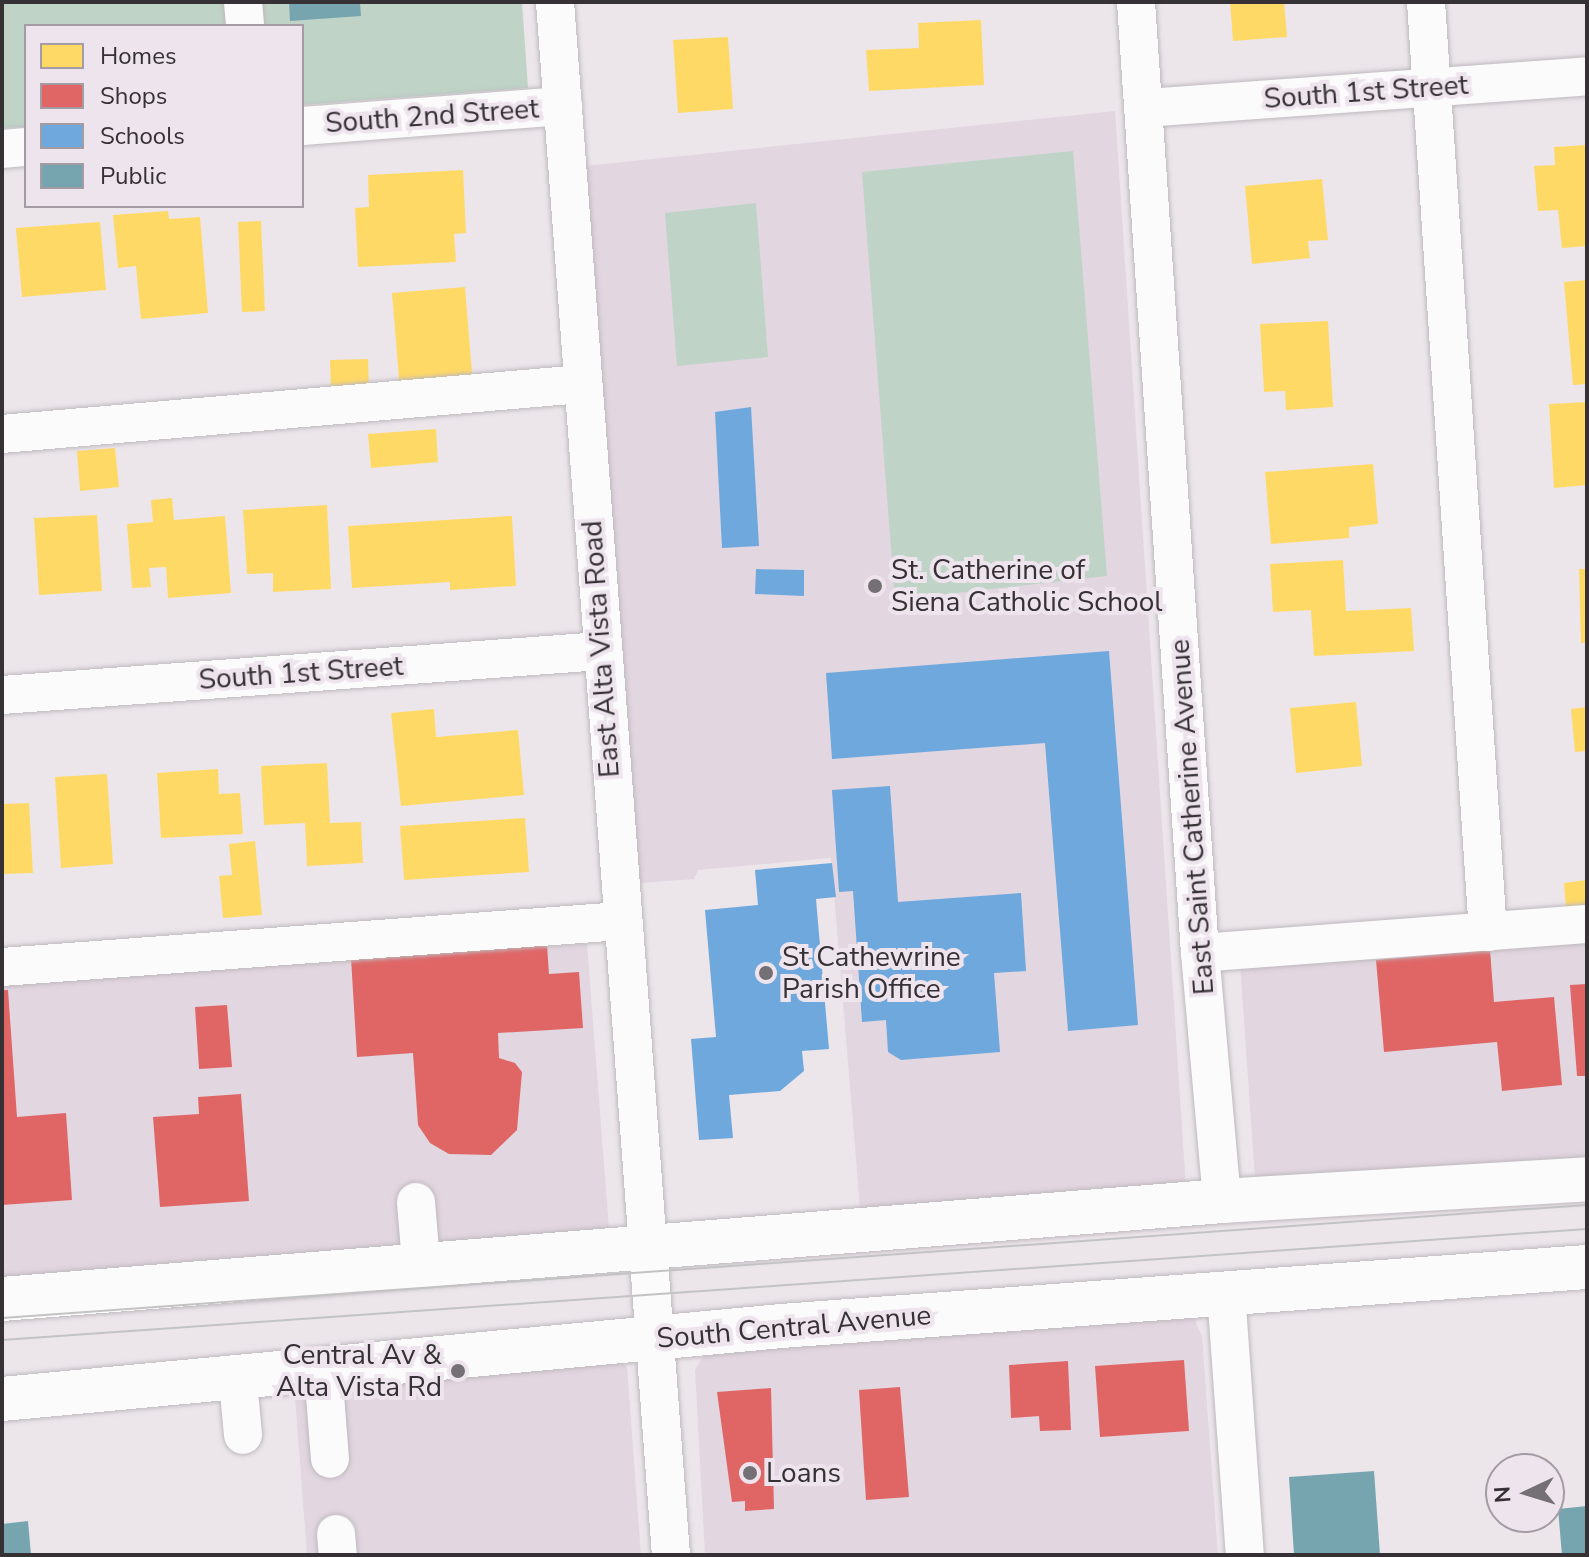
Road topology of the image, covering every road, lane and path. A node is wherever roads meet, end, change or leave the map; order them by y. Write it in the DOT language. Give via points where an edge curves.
graph roads {
  1 [pos="243,2"];
  2 [pos="555,2"];
  3 [pos="1136,2"];
  4 [pos="1426,2"];
  5 [pos="245,24"];
  6 [pos="1587,76"];
  7 [pos="1432,87"];
  8 [pos="563,106"];
  9 [pos="1145,108"];
  10 [pos="304,126"];
  11 [pos="24,147"];
  12 [pos="2,149"];
  13 [pos="582,384"];
  14 [pos="2,434"];
  15 [pos="601,651"];
  16 [pos="2,695"];
  17 [pos="621,921"];
  18 [pos="1587,924"];
  19 [pos="1488,932"];
  20 [pos="1200,953"];
  21 [pos="2,967"];
  22 [pos="1587,1179"];
  23 [pos="1222,1201"];
  24 [pos="416,1202"];
  25 [pos="648,1249"];
  26 [pos="421,1263"];
  27 [pos="1587,1267"];
  28 [pos="1226,1292"];
  29 [pos="2,1299"];
  30 [pos="655,1339"];
  31 [pos="323,1370"];
  32 [pos="238,1381"];
  33 [pos="2,1399"];
  34 [pos="243,1435"];
  35 [pos="330,1459"];
  36 [pos="671,1555"];
  37 [pos="1245,1555"];
  1 -- 5 [label="street"];
  2 -- 8 [label="street, East Alta Vista Road"];
  3 -- 9 [label="street, East Saint Catherine Avenue"];
  4 -- 7 [label="street"];
  6 -- 7 [label="street, South 1st Street"];
  7 -- 9 [label="street, South 1st Street"];
  7 -- 19 [label="street"];
  8 -- 10 [label="street, South 2nd Street"];
  8 -- 13 [label="street, East Alta Vista Road"];
  9 -- 20 [label="street, East Saint Catherine Avenue"];
  11 -- 12 [label="street"];
  13 -- 14 [label="street"];
  13 -- 15 [label="street, East Alta Vista Road"];
  15 -- 16 [label="street, South 1st Street"];
  15 -- 17 [label="street, East Alta Vista Road"];
  17 -- 21 [label="street"];
  17 -- 25 [label="street, East Alta Vista Road"];
  18 -- 19 [label="street"];
  19 -- 20 [label="street"];
  20 -- 23 [label="street, East Saint Catherine Avenue"];
  22 -- 23 [label="main road"];
  23 -- 25 [label="main road"];
  24 -- 26 [label="street"];
  25 -- 26 [label="main road"];
  25 -- 30 [label="street, East Alta Vista Road"];
  26 -- 29 [label="main road"];
  27 -- 28 [label="main road, South Central Avenue"];
  28 -- 30 [label="main road, South Central Avenue"];
  28 -- 37 [label="street"];
  30 -- 31 [label="main road, South Central Avenue"];
  30 -- 36 [label="street, East Alta Vista Road"];
  31 -- 32 [label="main road, South Central Avenue"];
  31 -- 35 [label="street"];
  32 -- 33 [label="main road, South Central Avenue"];
  32 -- 34 [label="street"];
}
